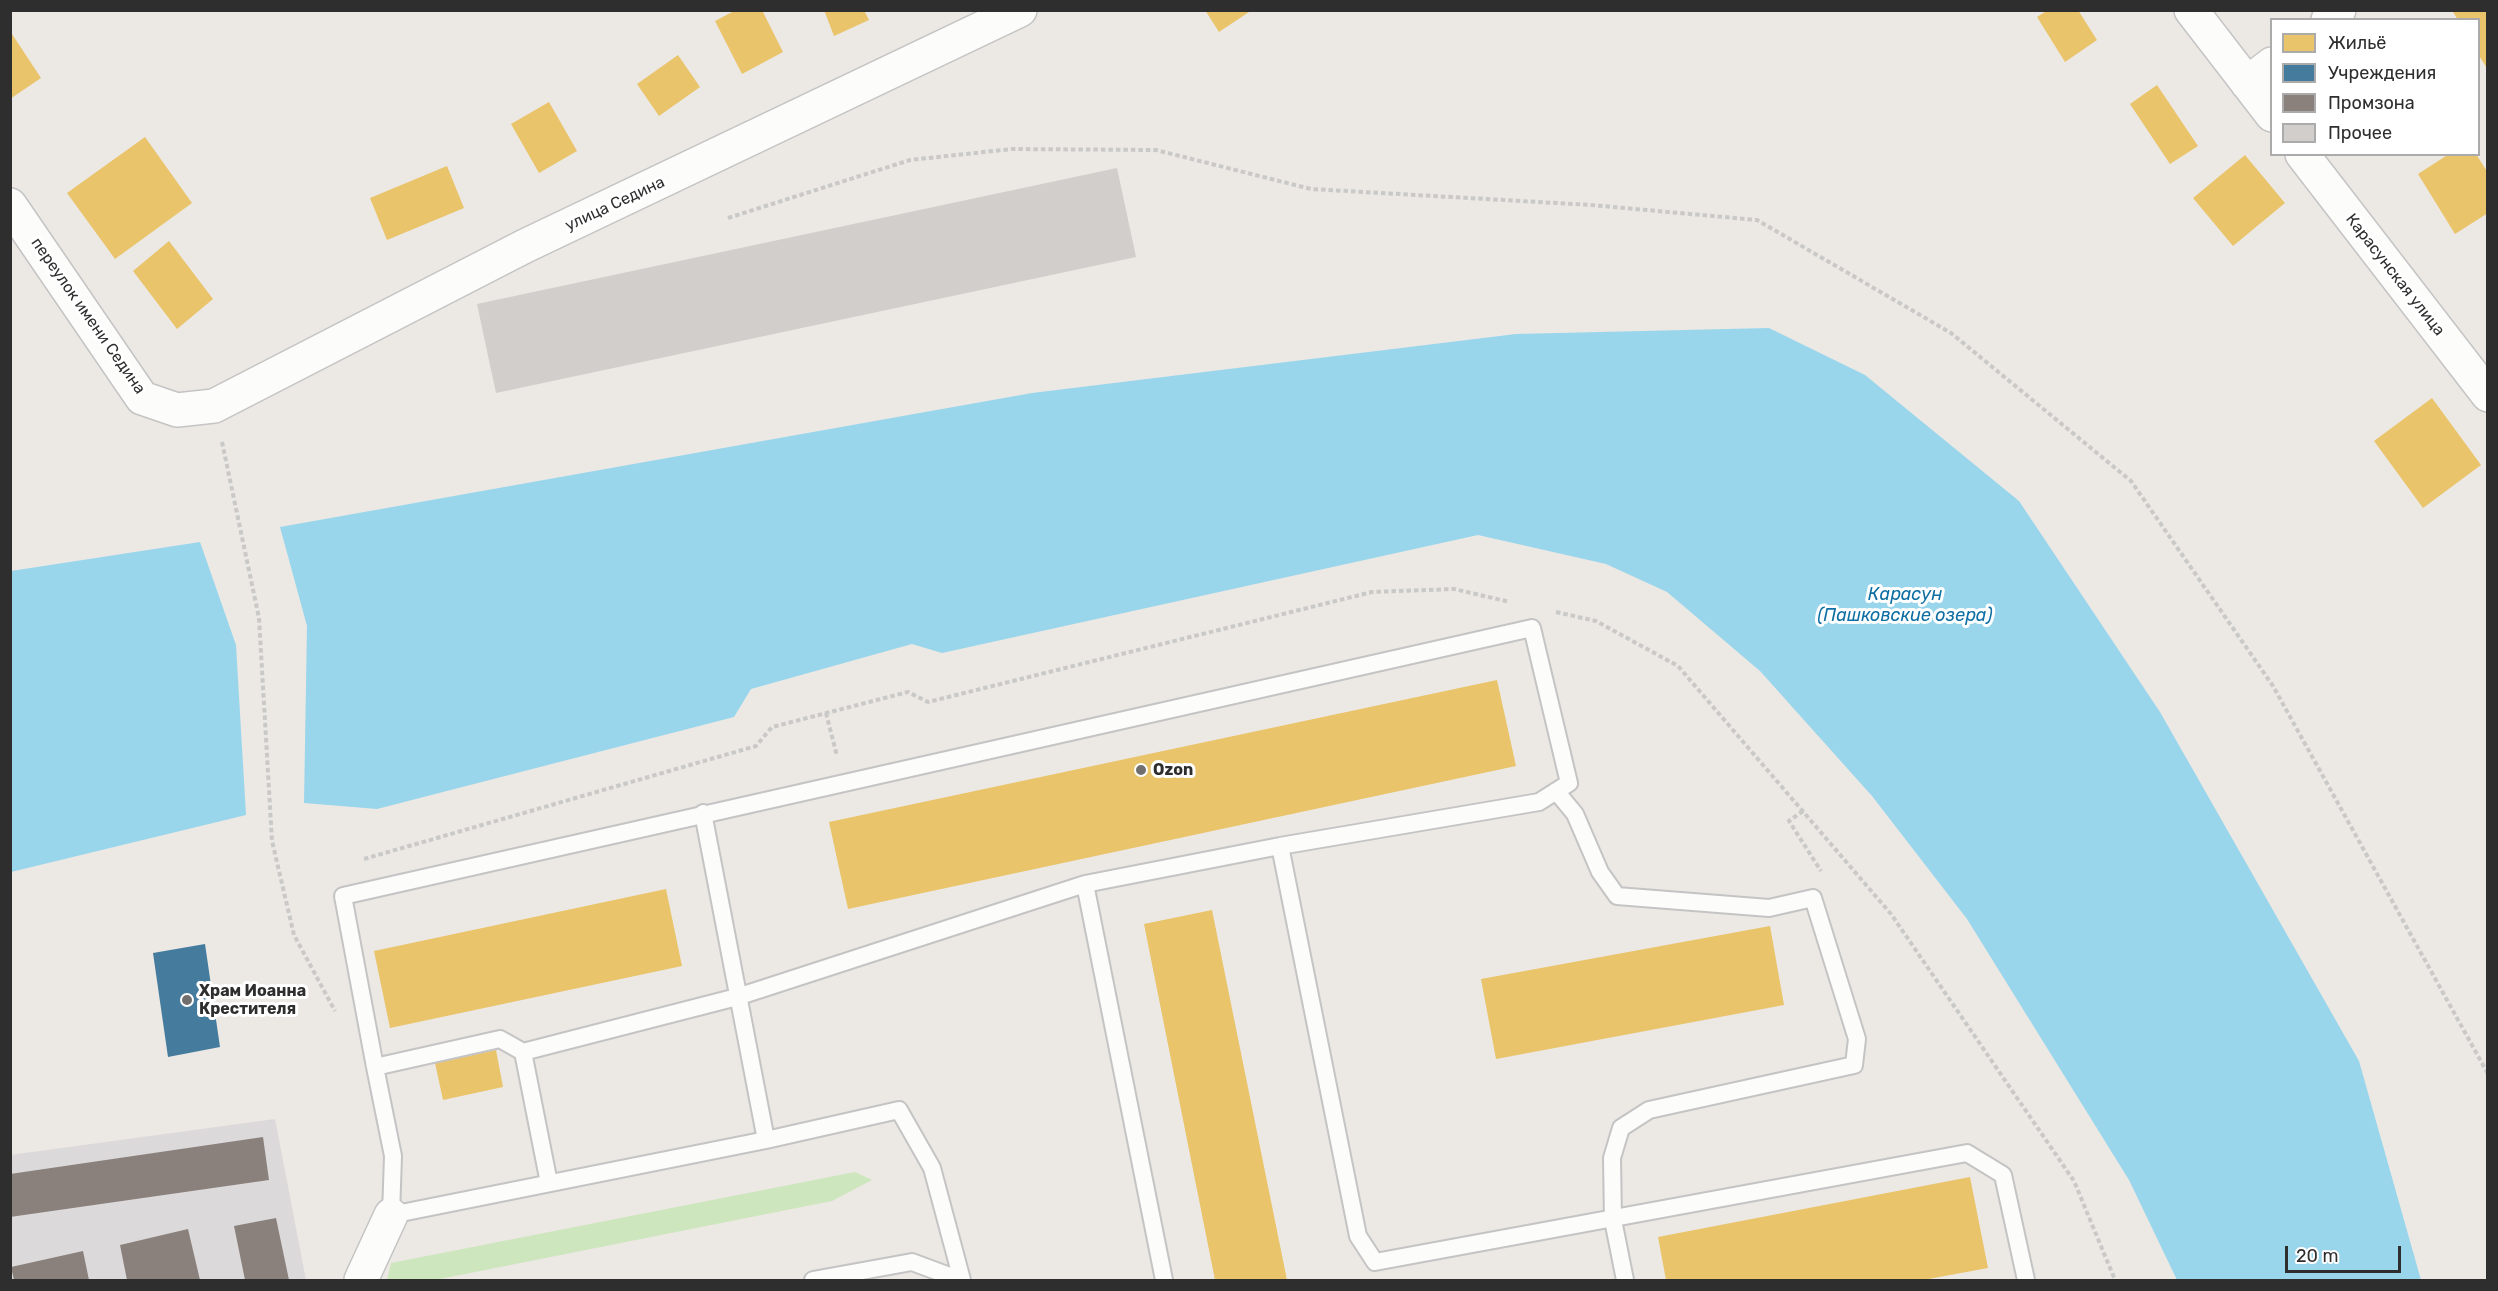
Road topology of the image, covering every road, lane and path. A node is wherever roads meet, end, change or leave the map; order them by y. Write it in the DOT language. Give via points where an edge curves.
graph roads {
  1 [pos="1020,10"];
  2 [pos="2191,10"];
  3 [pos="2259,74"];
  4 [pos="2270,112"];
  5 [pos="2304,156"];
  6 [pos="10,205"];
  7 [pos="728,218"];
  8 [pos="2487,395"];
  9 [pos="214,406"];
  10 [pos="1520,604"];
  11 [pos="1552,611"];
  12 [pos="1556,791"];
  13 [pos="1803,811"];
  14 [pos="703,813"];
  15 [pos="1280,846"];
  16 [pos="1085,884"];
  17 [pos="343,896"];
  18 [pos="1813,898"];
  19 [pos="737,997"];
  20 [pos="341,1020"];
  21 [pos="523,1052"];
  22 [pos="375,1067"];
  23 [pos="2487,1074"];
  24 [pos="766,1140"];
  25 [pos="549,1183"];
  26 [pos="391,1215"];
  27 [pos="1613,1220"];
  28 [pos="361,1281"];
  29 [pos="813,1281"];
  30 [pos="950,1281"];
  31 [pos="962,1281"];
  32 [pos="1164,1281"];
  33 [pos="1625,1281"];
  34 [pos="2026,1281"];
  35 [pos="2115,1281"];
  1 -- 9 [label="street, улица Седина" via="525,246"];
  2 -- 3 [label="street"];
  3 -- 4 [label="street"];
  5 -- 8 [label="street, Карасунская улица"];
  6 -- 9 [label="street, переулок имени Седина" via="142,398 177,410"];
  7 -- 23 [label="path" via="910,160 1023,149 1156,150 1311,189 1757,220 1951,333 2131,481 2273,686"];
  9 -- 20 [label="path" via="259,618 272,841 294,935"];
  10 -- 17 [label="path" via="1454,589 1372,592 928,702 908,692 772,727 756,746 346,865 339,875"];
  11 -- 13 [label="path" via="1596,621 1678,666"];
  12 -- 14 [label="lane" via="1569,783 1532,628"];
  12 -- 15 [label="lane" via="1539,802"];
  12 -- 18 [label="lane" via="1575,814 1600,872 1617,896 1769,908"];
  13 -- 18 [label="path" via="1789,821 1831,886"];
  13 -- 35 [label="path" via="1891,914 2074,1181"];
  14 -- 17 [label="lane"];
  14 -- 19 [label="lane"];
  15 -- 16 [label="lane"];
  15 -- 27 [label="lane" via="1358,1236 1375,1262"];
  16 -- 19 [label="lane"];
  16 -- 32 [label="lane"];
  17 -- 22 [label="lane"];
  18 -- 27 [label="lane" via="1857,1039 1854,1065 1649,1110 1621,1128 1612,1158"];
  19 -- 21 [label="lane"];
  19 -- 24 [label="lane"];
  21 -- 22 [label="lane" via="500,1039"];
  21 -- 25 [label="lane"];
  22 -- 26 [label="lane" via="393,1156"];
  24 -- 25 [label="lane"];
  24 -- 31 [label="lane" via="899,1110 932,1168"];
  25 -- 26 [label="lane"];
  26 -- 28 [label="street"];
  27 -- 33 [label="lane"];
  27 -- 34 [label="lane" via="1967,1153 2003,1175"];
  29 -- 30 [label="lane" via="912,1262 946,1275"];
}
